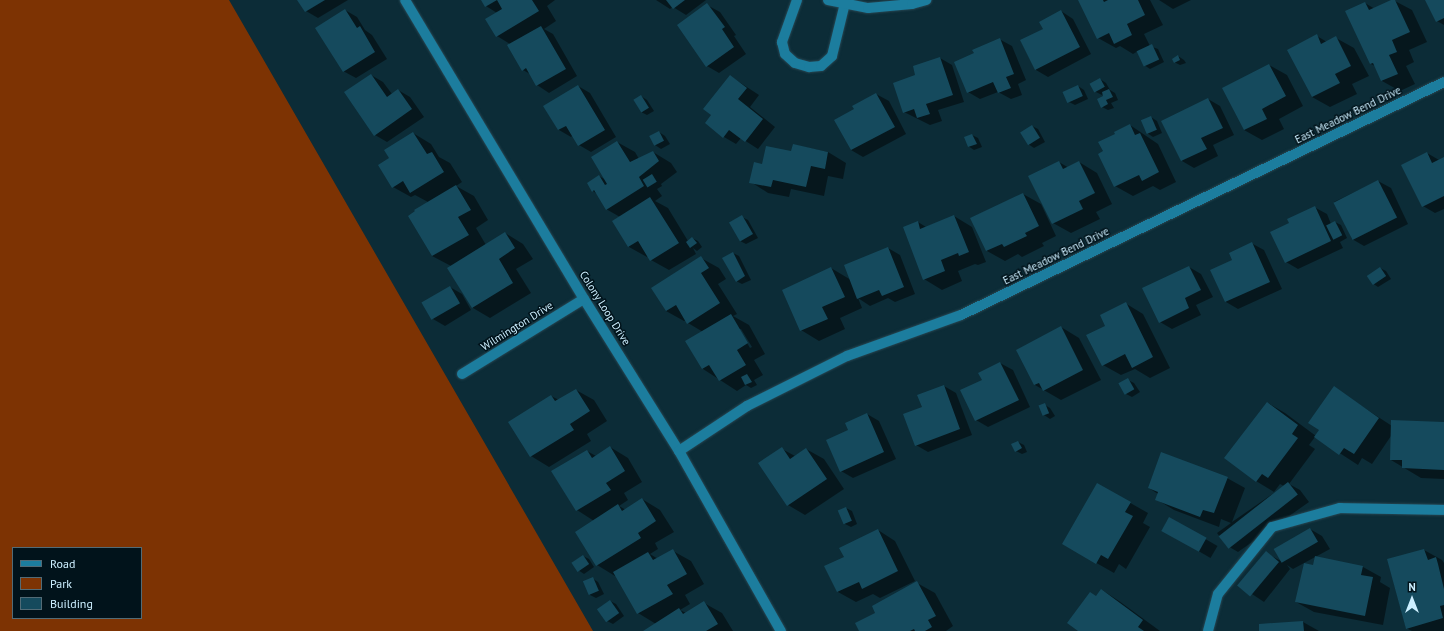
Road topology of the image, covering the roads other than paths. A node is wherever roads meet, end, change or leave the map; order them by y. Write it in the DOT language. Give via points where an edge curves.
graph roads {
  1 [pos="405,0"];
  2 [pos="797,0"];
  3 [pos="828,0"];
  4 [pos="926,0"];
  5 [pos="846,3"];
  6 [pos="1444,82"];
  7 [pos="584,299"];
  8 [pos="462,374"];
  9 [pos="680,451"];
  10 [pos="1444,510"];
  11 [pos="781,631"];
  12 [pos="1208,631"];
  1 -- 7 [label="street, Colony Loop Drive"];
  2 -- 5 [label="street" via="782,42 785,54 795,63 809,67 821,66 832,56"];
  3 -- 5 [label="street"];
  4 -- 5 [label="street" via="912,4 868,8"];
  6 -- 9 [label="street, East Meadow Bend Drive" via="961,315 847,356 747,406"];
  7 -- 8 [label="street, Wilmington Drive"];
  7 -- 9 [label="street, Colony Loop Drive"];
  9 -- 11 [label="street, Colony Loop Drive"];
  10 -- 12 [label="street" via="1340,508 1272,527 1218,594"];
}
